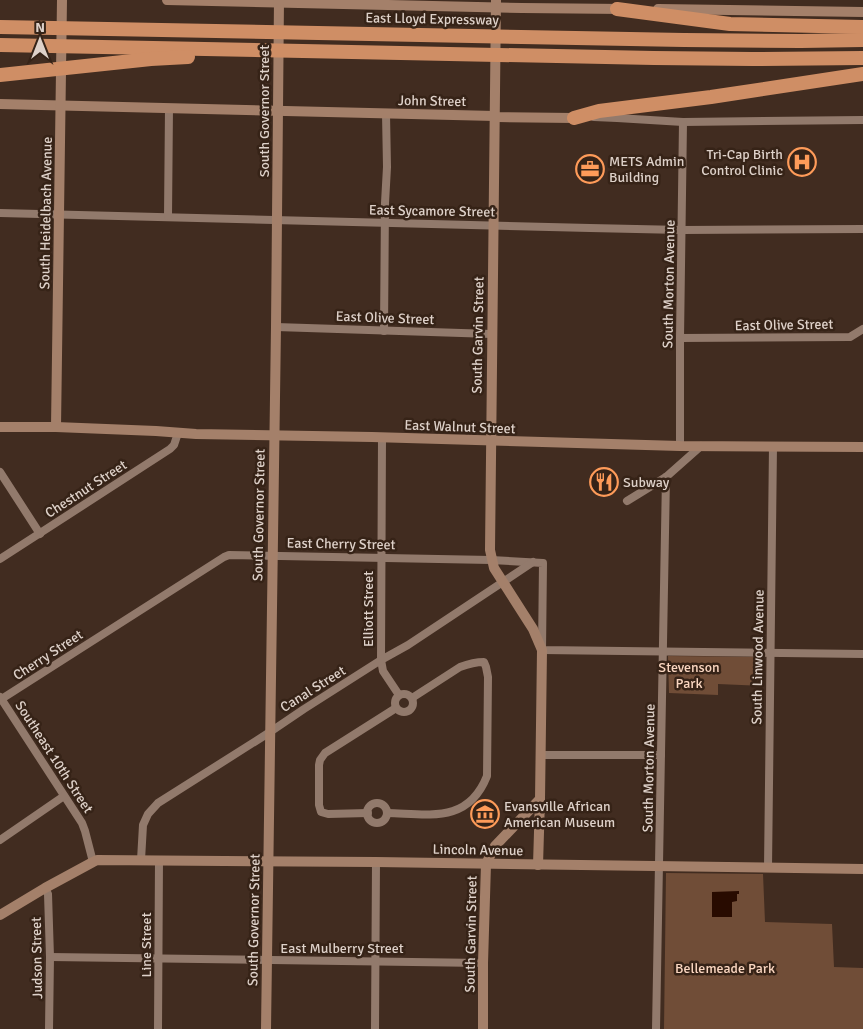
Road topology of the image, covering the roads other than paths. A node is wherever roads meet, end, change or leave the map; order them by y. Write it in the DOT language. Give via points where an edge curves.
graph roads {
  1 [pos="62,0"];
  2 [pos="170,0"];
  3 [pos="279,1"];
  4 [pos="496,4"];
  5 [pos="715,5"];
  6 [pos="617,9"];
  7 [pos="863,12"];
  8 [pos="0,26"];
  9 [pos="863,27"];
  10 [pos="863,40"];
  11 [pos="0,45"];
  12 [pos="263,50"];
  13 [pos="863,58"];
  14 [pos="863,74"];
  15 [pos="0,75"];
  16 [pos="0,104"];
  17 [pos="61,106"];
  18 [pos="169,108"];
  19 [pos="278,111"];
  20 [pos="386,114"];
  21 [pos="495,116"];
  22 [pos="574,118"];
  23 [pos="863,120"];
  24 [pos="683,122"];
  25 [pos="0,212"];
  26 [pos="59,214"];
  27 [pos="168,216"];
  28 [pos="277,219"];
  29 [pos="385,223"];
  30 [pos="493,225"];
  31 [pos="863,229"];
  32 [pos="682,230"];
  33 [pos="276,327"];
  34 [pos="860,330"];
  35 [pos="384,331"];
  36 [pos="492,334"];
  37 [pos="680,338"];
  38 [pos="0,427"];
  39 [pos="56,427"];
  40 [pos="178,433"];
  41 [pos="274,436"];
  42 [pos="382,438"];
  43 [pos="490,442"];
  44 [pos="680,446"];
  45 [pos="701,446"];
  46 [pos="773,446"];
  47 [pos="863,447"];
  48 [pos="0,472"];
  49 [pos="666,477"];
  50 [pos="627,501"];
  51 [pos="40,534"];
  52 [pos="273,555"];
  53 [pos="381,558"];
  54 [pos="0,559"];
  55 [pos="492,560"];
  56 [pos="533,562"];
  57 [pos="503,582"];
  58 [pos="110,630"];
  59 [pos="542,650"];
  60 [pos="663,652"];
  61 [pos="770,652"];
  62 [pos="863,654"];
  63 [pos="381,660"];
  64 [pos="399,695"];
  65 [pos="412,698"];
  66 [pos="1,699"];
  67 [pos="396,708"];
  68 [pos="270,732"];
  69 [pos="540,755"];
  70 [pos="662,755"];
  71 [pos="64,796"];
  72 [pos="540,799"];
  73 [pos="368,813"];
  74 [pos="387,813"];
  75 [pos="0,840"];
  76 [pos="141,860"];
  77 [pos="159,860"];
  78 [pos="93,862"];
  79 [pos="269,862"];
  80 [pos="376,862"];
  81 [pos="486,864"];
  82 [pos="538,865"];
  83 [pos="659,867"];
  84 [pos="768,868"];
  85 [pos="863,869"];
  86 [pos="45,888"];
  87 [pos="0,914"];
  88 [pos="50,957"];
  89 [pos="158,959"];
  90 [pos="266,960"];
  91 [pos="376,961"];
  92 [pos="483,963"];
  93 [pos="49,1029"];
  94 [pos="158,1029"];
  95 [pos="266,1029"];
  96 [pos="374,1029"];
  97 [pos="483,1029"];
  98 [pos="656,1029"];
  1 -- 17 [label="main road, South Heidelbach Avenue"];
  2 -- 3 [label="main road"];
  3 -- 4 [label="main road"];
  3 -- 19 [label="main road, South Governor Street"];
  4 -- 6 [label="main road"];
  4 -- 21 [label="main road, South Garvin Street"];
  5 -- 6 [label="main road"];
  5 -- 7 [label="main road"];
  6 -- 9 [label="highway" via="748,25"];
  8 -- 10 [label="highway, East Lloyd Expressway" via="693,41"];
  11 -- 12 [label="highway"];
  12 -- 13 [label="highway"];
  12 -- 15 [label="highway"];
  14 -- 22 [label="highway" via="599,111"];
  16 -- 17 [label="main road, John Street"];
  17 -- 18 [label="main road, John Street"];
  17 -- 26 [label="main road, South Heidelbach Avenue"];
  18 -- 19 [label="main road, John Street"];
  18 -- 27 [label="street"];
  19 -- 20 [label="main road, John Street"];
  19 -- 28 [label="main road, South Governor Street"];
  20 -- 21 [label="main road, John Street"];
  20 -- 29 [label="street"];
  21 -- 22 [label="main road, John Street"];
  21 -- 30 [label="main road, South Garvin Street"];
  22 -- 24 [label="street, John Street"];
  23 -- 24 [label="street, John Street"];
  24 -- 32 [label="street, South Morton Avenue"];
  25 -- 26 [label="street, East Sycamore Street"];
  26 -- 27 [label="street, East Sycamore Street"];
  26 -- 39 [label="main road, South Heidelbach Avenue"];
  27 -- 28 [label="street, East Sycamore Street"];
  28 -- 29 [label="street, East Sycamore Street"];
  28 -- 33 [label="main road, South Governor Street"];
  29 -- 30 [label="street, East Sycamore Street"];
  29 -- 35 [label="street"];
  30 -- 32 [label="street, East Sycamore Street"];
  30 -- 36 [label="main road, South Garvin Street"];
  31 -- 32 [label="street, East Sycamore Street"];
  32 -- 37 [label="street, South Morton Avenue"];
  33 -- 35 [label="street, East Olive Street"];
  33 -- 41 [label="main road, South Governor Street"];
  34 -- 37 [label="street, East Olive Street" via="850,337"];
  35 -- 36 [label="street, East Olive Street"];
  36 -- 43 [label="main road, South Garvin Street"];
  37 -- 44 [label="street, South Morton Avenue"];
  38 -- 39 [label="main road, East Walnut Street"];
  39 -- 40 [label="main road, East Walnut Street"];
  40 -- 41 [label="main road, East Walnut Street"];
  40 -- 51 [label="street, Chestnut Street" via="170,449"];
  41 -- 42 [label="main road, East Walnut Street"];
  41 -- 52 [label="main road, South Governor Street"];
  42 -- 43 [label="main road, East Walnut Street"];
  42 -- 53 [label="street, Elliott Street"];
  43 -- 44 [label="main road, East Walnut Street"];
  43 -- 55 [label="main road, South Garvin Street"];
  44 -- 45 [label="main road, East Walnut Street"];
  45 -- 46 [label="main road, East Walnut Street"];
  45 -- 49 [label="street"];
  46 -- 47 [label="main road, East Walnut Street"];
  46 -- 61 [label="street, South Linwood Avenue"];
  48 -- 51 [label="street"];
  49 -- 50 [label="street"];
  49 -- 60 [label="street, South Morton Avenue"];
  51 -- 54 [label="street, Chestnut Street"];
  52 -- 53 [label="street, East Cherry Street"];
  52 -- 58 [label="street, East Cherry Street" via="224,557"];
  52 -- 68 [label="main road, South Governor Street"];
  53 -- 55 [label="street, East Cherry Street"];
  53 -- 63 [label="street, Elliott Street"];
  55 -- 56 [label="street, East Cherry Street"];
  55 -- 57 [label="main road, South Garvin Street"];
  56 -- 57 [label="street, Canal Street"];
  56 -- 59 [label="street, South Garvin Street" via="542,563"];
  57 -- 59 [label="main road, South Garvin Street" via="533,629"];
  57 -- 63 [label="street, Canal Street"];
  58 -- 66 [label="street, Cherry Street"];
  59 -- 60 [label="street"];
  59 -- 69 [label="main road, South Garvin Street"];
  60 -- 61 [label="street"];
  60 -- 70 [label="street, South Morton Avenue"];
  61 -- 62 [label="street"];
  61 -- 84 [label="street, South Linwood Avenue"];
  63 -- 64 [label="street" via="383,671"];
  63 -- 68 [label="street, Canal Street"];
  64 -- 65 [label="street" via="406,694"];
  64 -- 67 [label="street" via="395,701"];
  65 -- 67 [label="street" via="413,705 409,711 402,712"];
  65 -- 74 [label="street" via="468,664 484,662 488,677 487,776 471,801 454,811 445,814"];
  66 -- 71 [label="street, Southeast 10th Street"];
  67 -- 73 [label="street" via="325,753 320,760 318,805 322,812"];
  68 -- 76 [label="street, Canal Street" via="158,803 148,814 144,825"];
  68 -- 79 [label="main road, South Governor Street"];
  69 -- 70 [label="street"];
  69 -- 72 [label="main road, South Garvin Street"];
  70 -- 83 [label="street, South Morton Avenue"];
  71 -- 75 [label="street"];
  71 -- 78 [label="street, Southeast 10th Street" via="86,831"];
  72 -- 81 [label="main road, South Garvin Street" via="495,846"];
  72 -- 82 [label="main road, South Garvin Street"];
  73 -- 74 [label="street" via="371,820 378,822 384,820"];
  73 -- 74 [label="street" via="371,806 378,803"];
  76 -- 77 [label="main road, Lincoln Avenue"];
  76 -- 78 [label="main road, Lincoln Avenue"];
  77 -- 79 [label="main road, Lincoln Avenue"];
  77 -- 89 [label="street, Line Street"];
  78 -- 86 [label="main road"];
  79 -- 80 [label="main road, Lincoln Avenue"];
  79 -- 90 [label="main road, South Governor Street"];
  80 -- 81 [label="main road, Lincoln Avenue"];
  80 -- 91 [label="street"];
  81 -- 82 [label="main road, Lincoln Avenue"];
  81 -- 92 [label="main road, South Garvin Street"];
  82 -- 83 [label="main road, Lincoln Avenue"];
  83 -- 84 [label="main road, Lincoln Avenue"];
  83 -- 98 [label="street, South Morton Avenue"];
  84 -- 85 [label="main road, Lincoln Avenue"];
  86 -- 87 [label="main road"];
  86 -- 88 [label="street, Judson Street" via="48,894"];
  88 -- 89 [label="street, East Mulberry Street"];
  88 -- 93 [label="street, Judson Street"];
  89 -- 90 [label="street, East Mulberry Street"];
  89 -- 94 [label="street, Line Street"];
  90 -- 91 [label="street, East Mulberry Street"];
  90 -- 95 [label="main road, South Governor Street"];
  91 -- 92 [label="street, East Mulberry Street"];
  91 -- 96 [label="street"];
  92 -- 97 [label="main road, South Garvin Street"];
}
